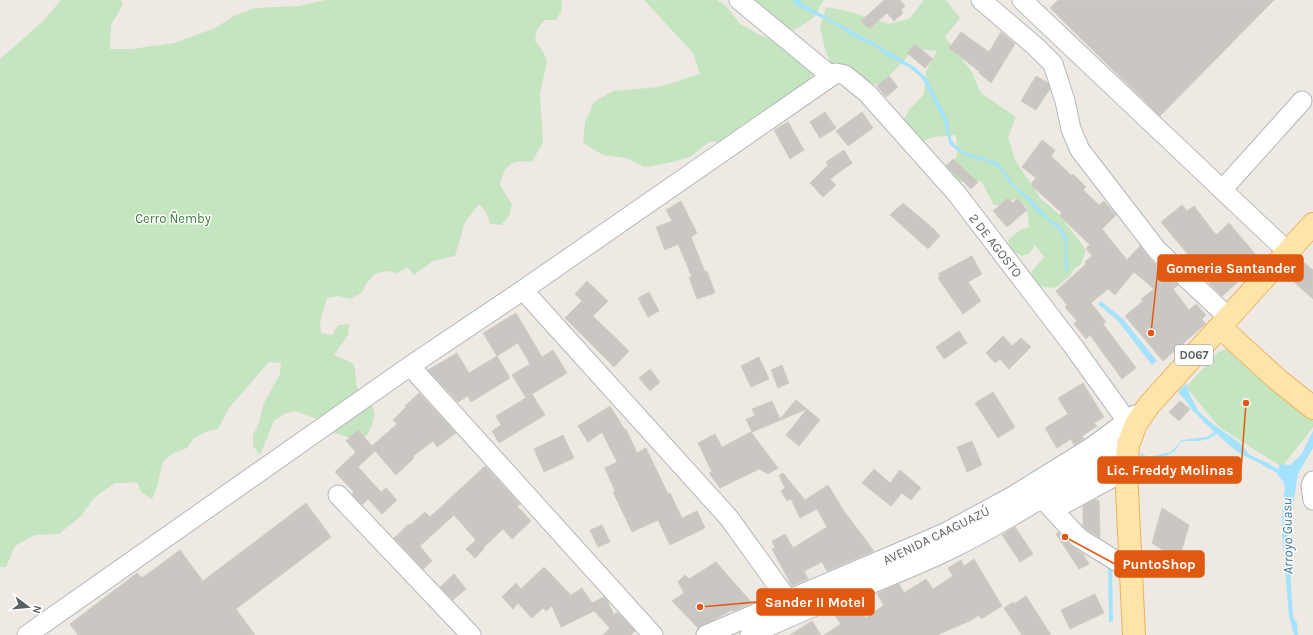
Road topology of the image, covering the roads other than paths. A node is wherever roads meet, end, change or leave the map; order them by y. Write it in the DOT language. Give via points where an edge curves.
graph roads {
  1 [pos="739,0"];
  2 [pos="981,0"];
  3 [pos="1022,0"];
  4 [pos="831,76"];
  5 [pos="1302,101"];
  6 [pos="1222,190"];
  7 [pos="1313,224"];
  8 [pos="1288,252"];
  9 [pos="523,290"];
  10 [pos="1224,322"];
  11 [pos="410,366"];
  12 [pos="1149,404"];
  13 [pos="1313,408"];
  14 [pos="1127,421"];
  15 [pos="1128,445"];
  16 [pos="1126,470"];
  17 [pos="1313,481"];
  18 [pos="338,495"];
  19 [pos="1313,500"];
  20 [pos="1048,504"];
  21 [pos="1131,570"];
  22 [pos="791,607"];
  23 [pos="769,624"];
  24 [pos="47,629"];
  25 [pos="27,635"];
  26 [pos="471,635"];
  27 [pos="653,635"];
  28 [pos="706,635"];
  29 [pos="750,635"];
  30 [pos="1134,635"];
  1 -- 4 [label="street"];
  2 -- 10 [label="street" via="1053,64 1071,129 1080,150 1157,250"];
  3 -- 6 [label="street"];
  4 -- 9 [label="street"];
  4 -- 14 [label="street, 2 DE AGOSTO" via="836,73 845,74 867,93 956,194"];
  5 -- 6 [label="street"];
  6 -- 8 [label="street"];
  7 -- 8 [label="main road, D067"];
  8 -- 10 [label="main road, D067"];
  9 -- 11 [label="street"];
  9 -- 22 [label="street" via="729,518"];
  10 -- 12 [label="main road, D067"];
  10 -- 13 [label="main road" via="1272,374"];
  11 -- 24 [label="street"];
  11 -- 27 [label="street"];
  12 -- 14 [label="street, AVENIDA CAAGUAZÚ"];
  12 -- 15 [label="main road, D067" via="1136,424"];
  14 -- 15 [label="street"];
  14 -- 22 [label="street, AVENIDA CAAGUAZÚ" via="1092,447 1019,492 945,533 871,565"];
  15 -- 16 [label="main road, D067"];
  15 -- 20 [label="street, AVENIDA CAAGUAZÚ"];
  16 -- 20 [label="street"];
  16 -- 21 [label="main road, D067"];
  17 -- 19 [label="street"];
  18 -- 26 [label="street"];
  20 -- 21 [label="street" via="1079,538"];
  20 -- 22 [label="street, AVENIDA CAAGUAZÚ" via="998,524 951,549 875,583"];
  21 -- 30 [label="main road, D067"];
  22 -- 23 [label="street, AVENIDA CAAGUAZÚ"];
  23 -- 28 [label="street, AVENIDA CAAGUAZÚ"];
  23 -- 29 [label="street, AVENIDA CAAGUAZÚ"];
  24 -- 25 [label="street"];
}
